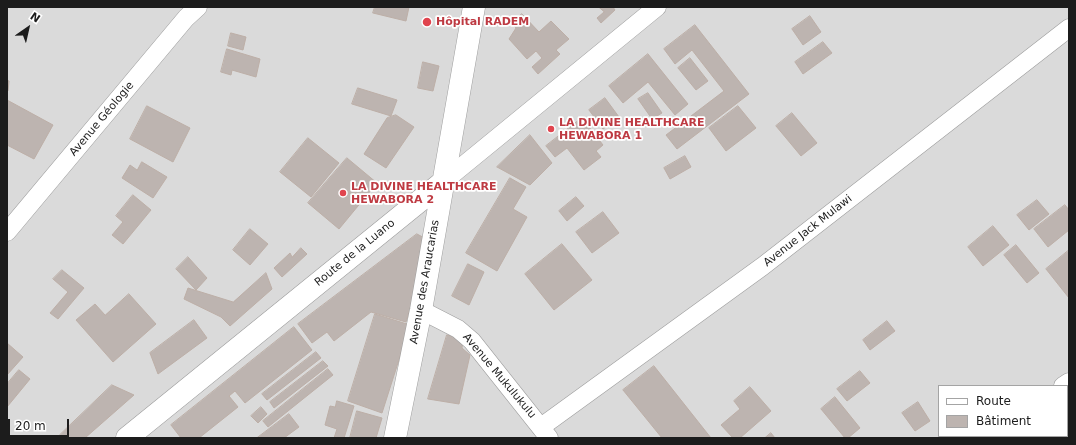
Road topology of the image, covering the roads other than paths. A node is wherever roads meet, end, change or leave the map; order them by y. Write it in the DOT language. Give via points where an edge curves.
graph roads {
  1 [pos="198,7"];
  2 [pos="474,7"];
  3 [pos="657,7"];
  4 [pos="1069,28"];
  5 [pos="443,182"];
  6 [pos="7,232"];
  7 [pos="421,310"];
  8 [pos="545,432"];
  9 [pos="127,438"];
  10 [pos="395,438"];
  1 -- 6 [label="street, Avenue Géologie"];
  2 -- 5 [label="street, Avenue des Araucarias"];
  3 -- 5 [label="street, Route de la Luano"];
  4 -- 8 [label="street, Avenue Jack Mulawi"];
  5 -- 7 [label="street, Avenue des Araucarias"];
  5 -- 9 [label="street, Route de la Luano"];
  7 -- 8 [label="street, Avenue Mukulukulu" via="458,329 472,341"];
  7 -- 10 [label="street, Avenue des Araucarias"];
}
